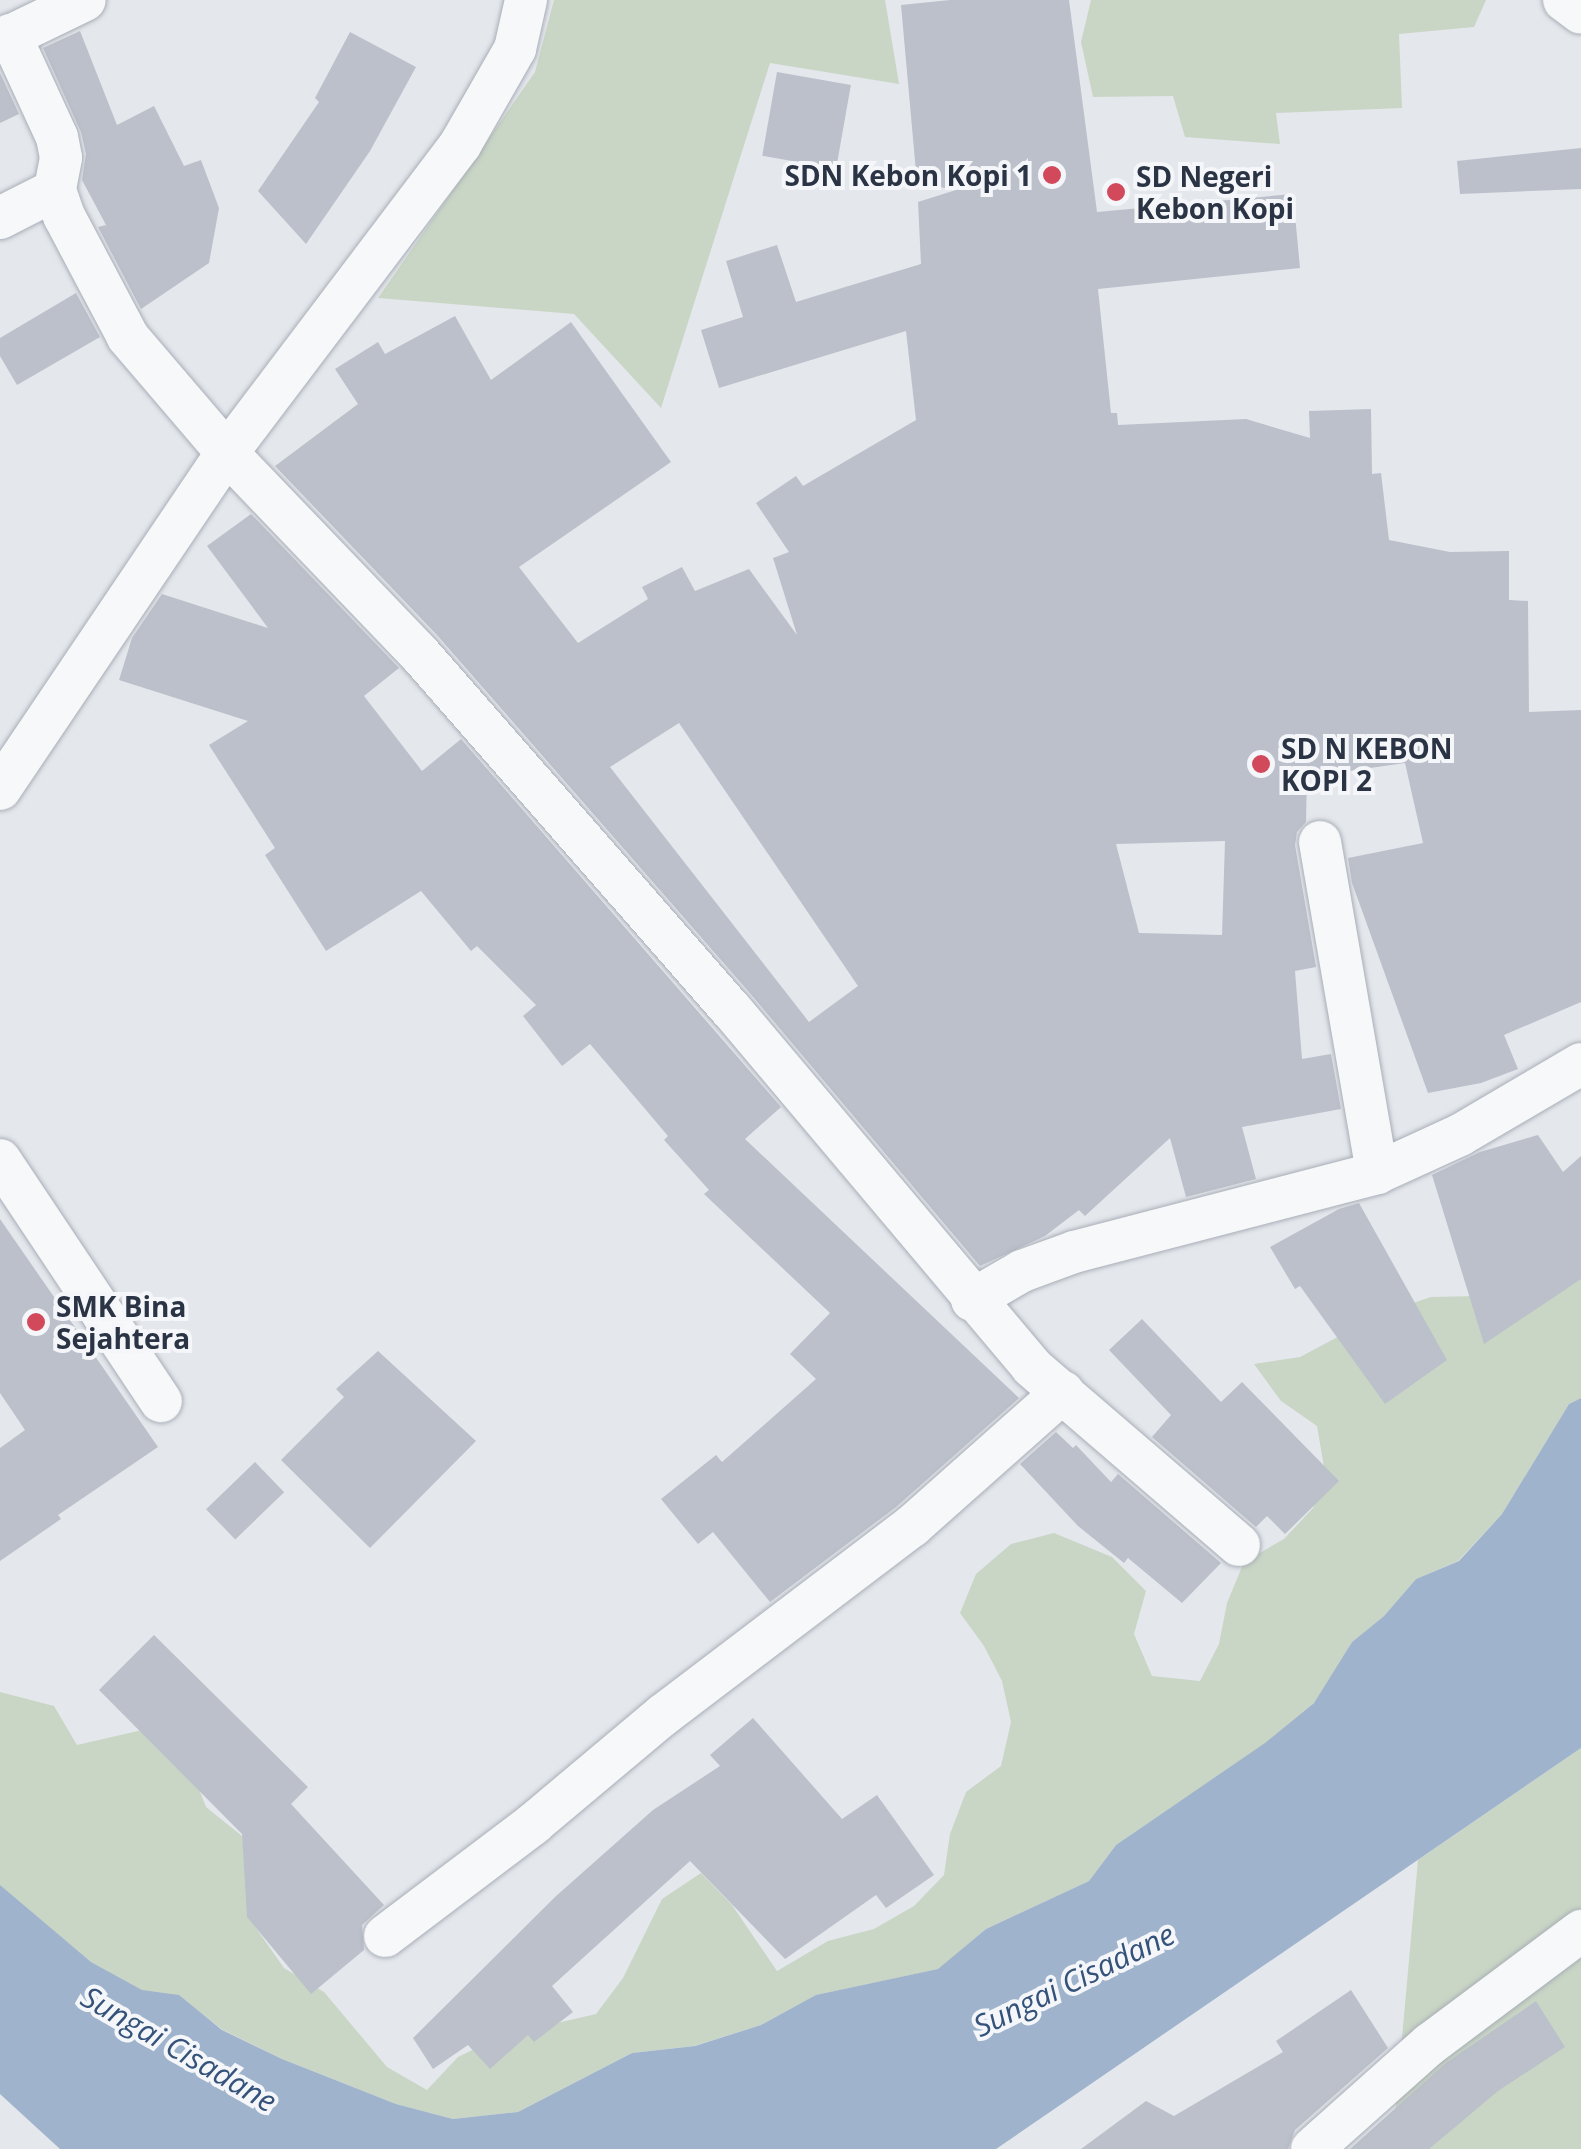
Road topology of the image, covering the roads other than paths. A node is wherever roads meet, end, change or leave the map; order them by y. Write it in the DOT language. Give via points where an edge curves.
graph roads {
  1 [pos="85,0"];
  2 [pos="526,0"];
  3 [pos="1564,0"];
  4 [pos="1581,13"];
  5 [pos="5,38"];
  6 [pos="55,190"];
  7 [pos="0,218"];
  8 [pos="227,453"];
  9 [pos="0,790"];
  10 [pos="1320,842"];
  11 [pos="1581,1064"];
  12 [pos="0,1160"];
  13 [pos="1377,1173"];
  14 [pos="972,1300"];
  15 [pos="1063,1392"];
  16 [pos="161,1400"];
  17 [pos="1240,1544"];
  18 [pos="1581,1931"];
  19 [pos="386,1936"];
  20 [pos="1312,2149"];
  1 -- 5 [label="street"];
  2 -- 8 [label="street" via="515,49 460,145"];
  3 -- 4 [label="street"];
  5 -- 6 [label="street" via="58,136 62,158"];
  6 -- 7 [label="street"];
  6 -- 8 [label="street" via="128,337"];
  8 -- 9 [label="street"];
  8 -- 14 [label="street" via="418,652 730,1008"];
  10 -- 13 [label="street"];
  11 -- 13 [label="street" via="1460,1135"];
  12 -- 16 [label="street"];
  13 -- 14 [label="street" via="1074,1252"];
  14 -- 15 [label="street" via="1032,1368"];
  15 -- 17 [label="street"];
  15 -- 19 [label="street" via="912,1526"];
  18 -- 20 [label="street" via="1430,2044"];
}
